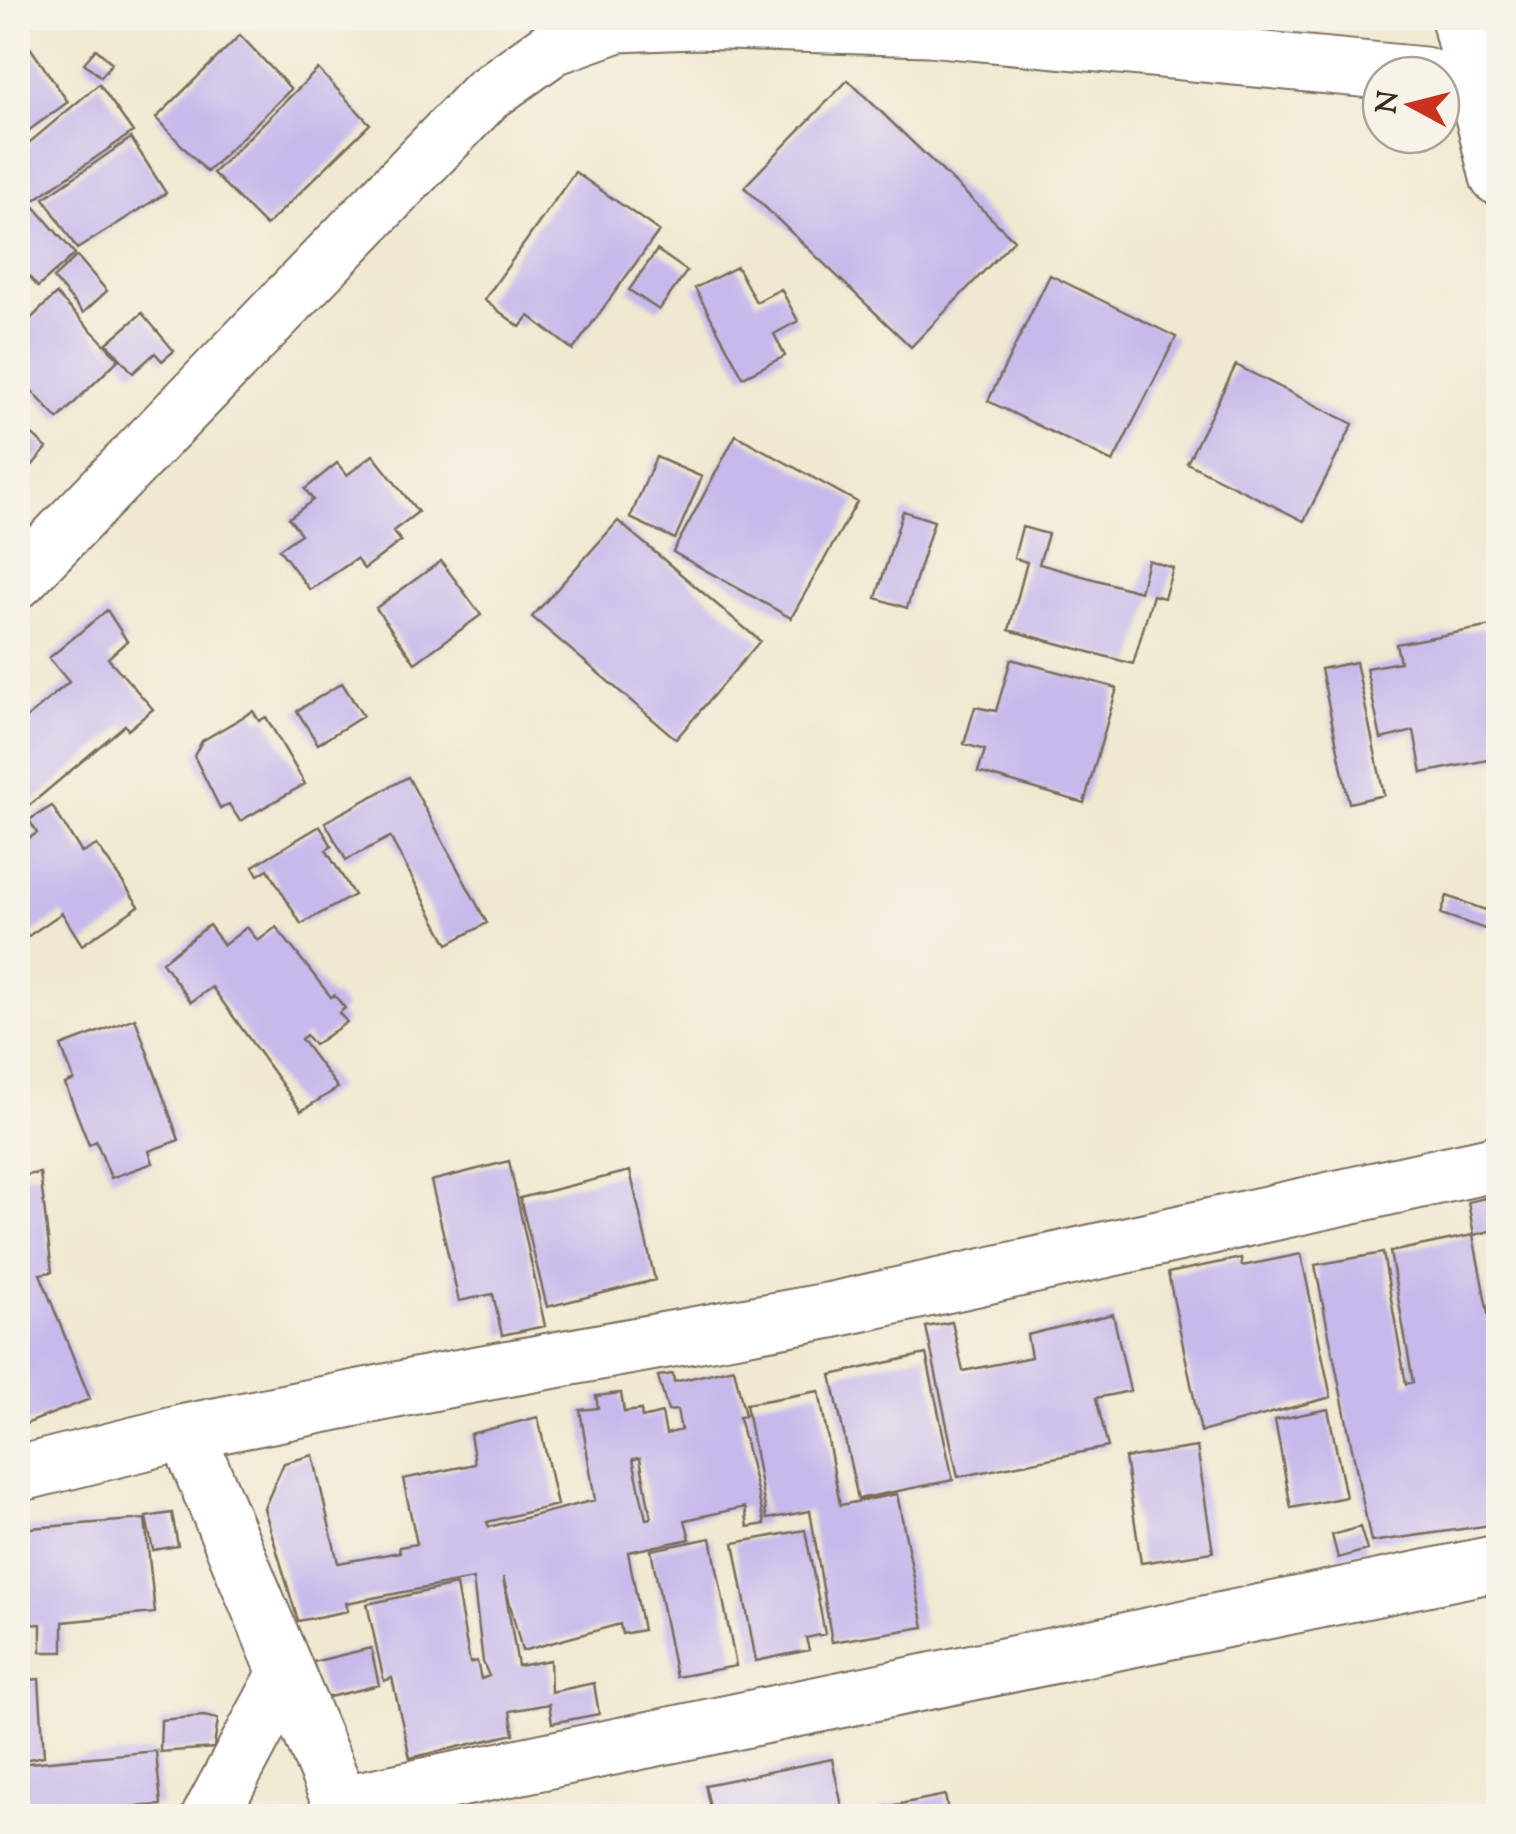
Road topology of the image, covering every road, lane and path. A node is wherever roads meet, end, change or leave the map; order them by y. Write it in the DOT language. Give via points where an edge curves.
graph roads {
  1 [pos="1459,18"];
  2 [pos="544,32"];
  3 [pos="1459,55"];
  4 [pos="1361,67"];
  5 [pos="1461,81"];
  6 [pos="1498,178"];
  7 [pos="18,580"];
  8 [pos="1498,1163"];
  9 [pos="186,1432"];
  10 [pos="18,1474"];
  11 [pos="1498,1564"];
  12 [pos="285,1676"];
  13 [pos="342,1810"];
  14 [pos="210,1816"];
  1 -- 3 [label="street"];
  2 -- 4 [label="street" via="693,21 929,28"];
  2 -- 7 [label="street"];
  5 -- 6 [label="street"];
  8 -- 9 [label="street" via="832,1310"];
  9 -- 10 [label="street"];
  9 -- 12 [label="street"];
  11 -- 13 [label="street"];
  12 -- 13 [label="street"];
  12 -- 14 [label="street"];
}
